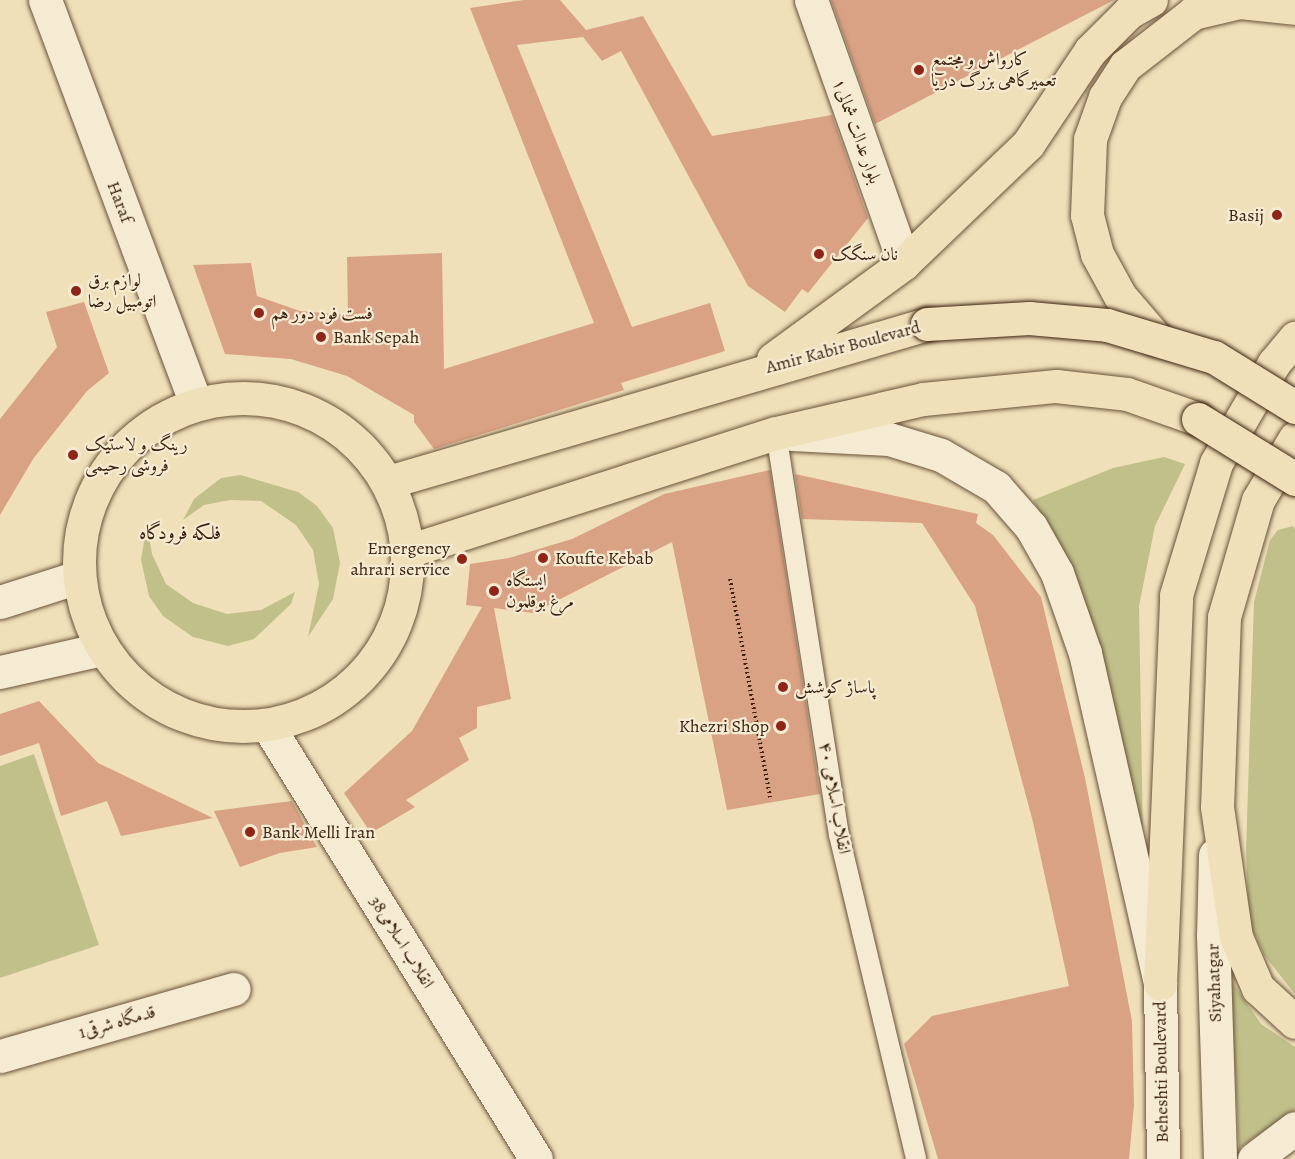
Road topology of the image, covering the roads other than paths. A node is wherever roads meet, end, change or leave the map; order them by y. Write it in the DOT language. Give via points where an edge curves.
graph roads {
  1 [pos="45,0"];
  2 [pos="810,0"];
  3 [pos="1151,0"];
  4 [pos="1295,8"];
  5 [pos="904,263"];
  6 [pos="1156,338"];
  7 [pos="1295,338"];
  8 [pos="756,371"];
  9 [pos="196,404"];
  10 [pos="1295,407"];
  11 [pos="776,433"];
  12 [pos="1295,438"];
  13 [pos="1295,479"];
  14 [pos="388,482"];
  15 [pos="408,551"];
  16 [pos="78,577"];
  17 [pos="0,602"];
  18 [pos="102,649"];
  19 [pos="0,672"];
  20 [pos="268,726"];
  21 [pos="1216,807"];
  22 [pos="1160,984"];
  23 [pos="234,989"];
  24 [pos="1295,1022"];
  25 [pos="0,1056"];
  26 [pos="1295,1128"];
  27 [pos="536,1159"];
  28 [pos="916,1159"];
  29 [pos="1163,1159"];
  30 [pos="1220,1159"];
  31 [pos="1254,1159"];
  1 -- 9 [label="main road, Haraf"];
  2 -- 5 [label="main road, بلوار عدالت شمالی۱"];
  3 -- 5 [label="main road" via="1129,12 1090,51 1028,144"];
  4 -- 6 [label="main road" via="1240,2 1193,13 1125,66 1105,98 1090,139 1087,215 1097,254 1120,296"];
  5 -- 8 [label="main road"];
  6 -- 8 [label="main road, Amir Kabir Boulevard, bridge" via="1088,323 987,318 927,324"];
  6 -- 10 [label="main road, Amir Kabir Boulevard, bridge" via="1214,357"];
  7 -- 22 [label="main road" via="1274,363 1216,463 1176,595"];
  8 -- 14 [label="main road, Amir Kabir Boulevard"];
  9 -- 14 [label="main road" via="251,399 284,403 326,419 361,447"];
  9 -- 16 [label="main road" via="145,429 106,469 83,521"];
  11 -- 13 [label="main road, bridge" via="923,399 1056,386 1127,394 1198,419"];
  11 -- 15 [label="main road"];
  11 -- 22 [label="main road, Beheshti Boulevard" via="889,439 941,455 996,487 1031,527 1057,573 1085,653"];
  11 -- 28 [label="lane, انقلاب اسلامی ۴۰" via="839,835"];
  12 -- 21 [label="main road" via="1258,500 1224,618"];
  14 -- 15 [label="main road" via="402,516"];
  15 -- 20 [label="main road" via="404,600 387,646 356,684 315,712"];
  16 -- 17 [label="main road"];
  16 -- 18 [label="main road" via="83,602"];
  18 -- 19 [label="main road"];
  18 -- 20 [label="main road" via="134,686 174,712 220,726"];
  20 -- 27 [label="main road, 38انقلاب اسلامی"];
  21 -- 24 [label="main road" via="1236,936 1258,988"];
  21 -- 30 [label="main road, Siyahatgar" via="1213,936"];
  22 -- 29 [label="main road, Beheshti Boulevard"];
  23 -- 25 [label="main road, 1قدمگاه شرقی"];
  26 -- 31 [label="main road"];
}
